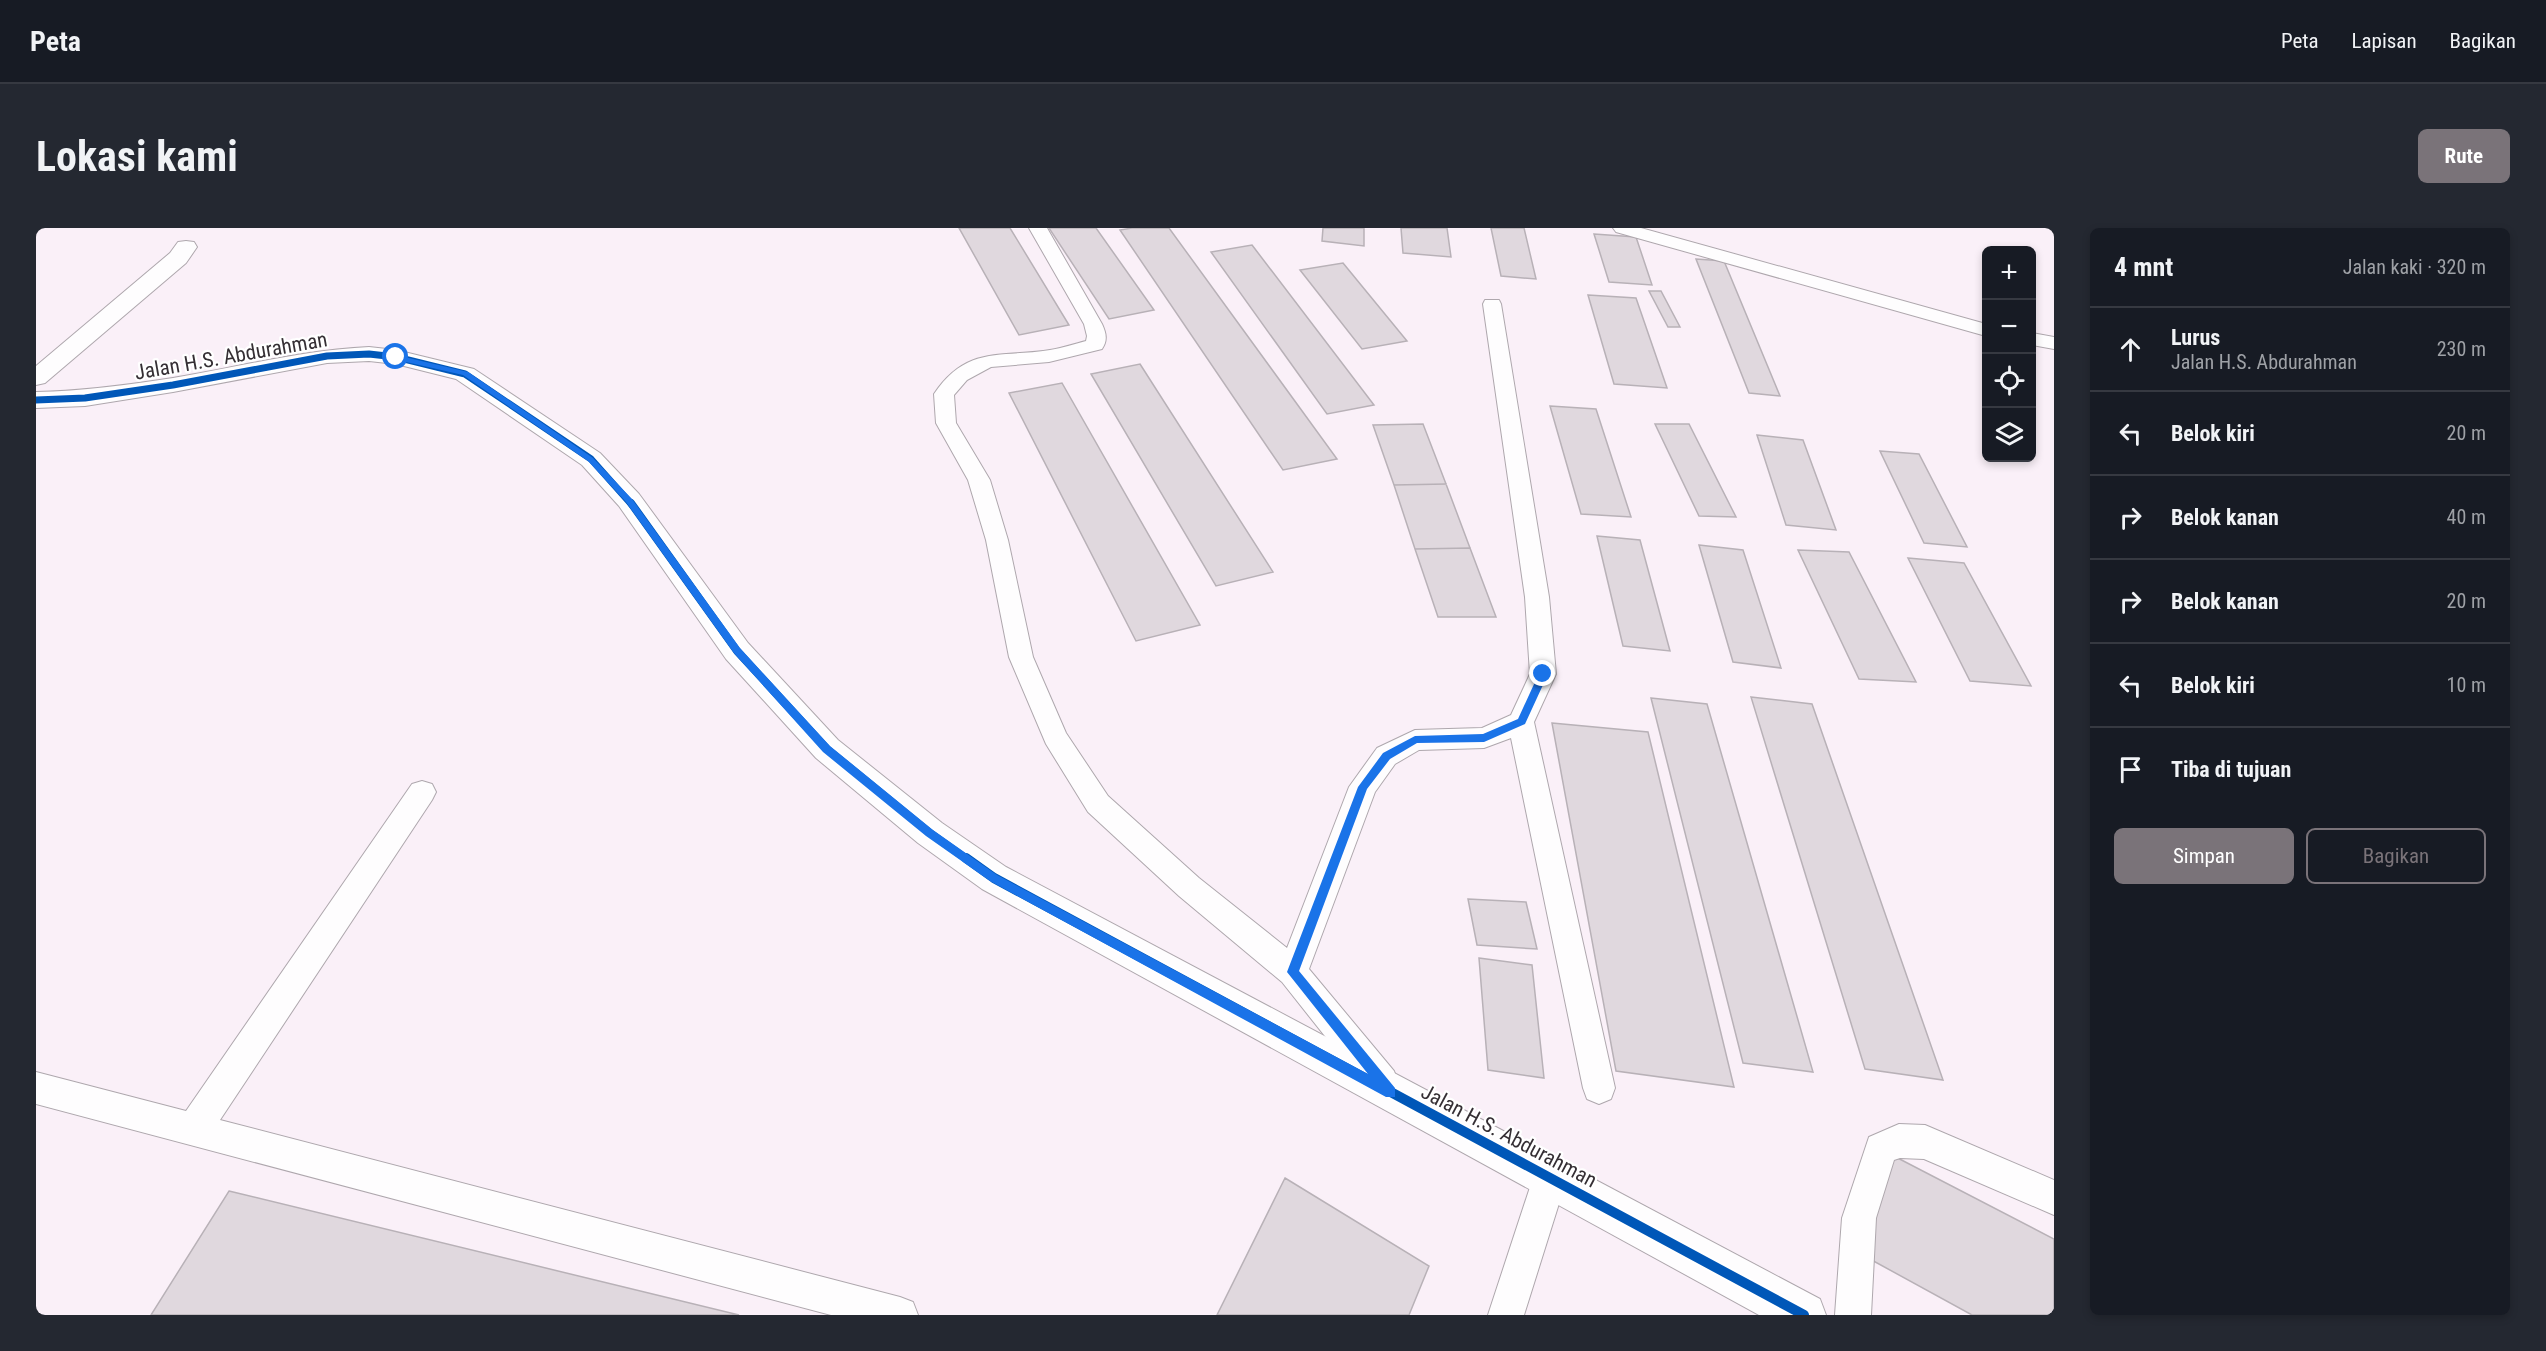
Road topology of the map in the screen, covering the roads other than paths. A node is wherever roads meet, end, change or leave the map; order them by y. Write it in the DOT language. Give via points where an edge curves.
graph roads {
  1 [pos="1038,228"];
  2 [pos="1622,228"];
  3 [pos="186,247"];
  4 [pos="1492,303"];
  5 [pos="1982,329"];
  6 [pos="2036,340"];
  7 [pos="2054,343"];
  8 [pos="36,378"];
  9 [pos="36,400"];
  10 [pos="1521,722"];
  11 [pos="422,792"];
  12 [pos="1293,972"];
  13 [pos="36,1088"];
  14 [pos="1599,1088"];
  15 [pos="1391,1092"];
  16 [pos="194,1130"];
  17 [pos="1550,1178"];
  18 [pos="2054,1198"];
  19 [pos="900,1315"];
  20 [pos="1506,1315"];
  21 [pos="1804,1315"];
  22 [pos="1853,1315"];
  1 -- 12 [label="lane" via="1093,324 1095,345 1050,356 986,361 960,376 944,394 946,423 979,480 997,540 1021,657 1055,737 1098,804 1189,887"];
  2 -- 5 [label="lane"];
  3 -- 8 [label="street" via="178,258"];
  4 -- 10 [label="lane" via="1537,597 1543,674"];
  6 -- 7 [label="lane"];
  9 -- 15 [label="street, Jalan H.S. Abdurahman" via="85,398 173,385 327,356 396,357 465,374 591,459 629,500 737,651 827,749 930,833 994,878"];
  10 -- 12 [label="lane" via="1484,738 1415,740 1386,756 1363,787"];
  10 -- 14 [label="lane"];
  11 -- 16 [label="lane"];
  12 -- 15 [label="lane"];
  13 -- 16 [label="lane"];
  15 -- 17 [label="street, Jalan H.S. Abdurahman"];
  16 -- 19 [label="lane"];
  17 -- 20 [label="lane"];
  17 -- 21 [label="street, Jalan H.S. Abdurahman"];
  18 -- 22 [label="lane" via="1925,1142 1899,1141 1881,1149 1859,1218"];
}
